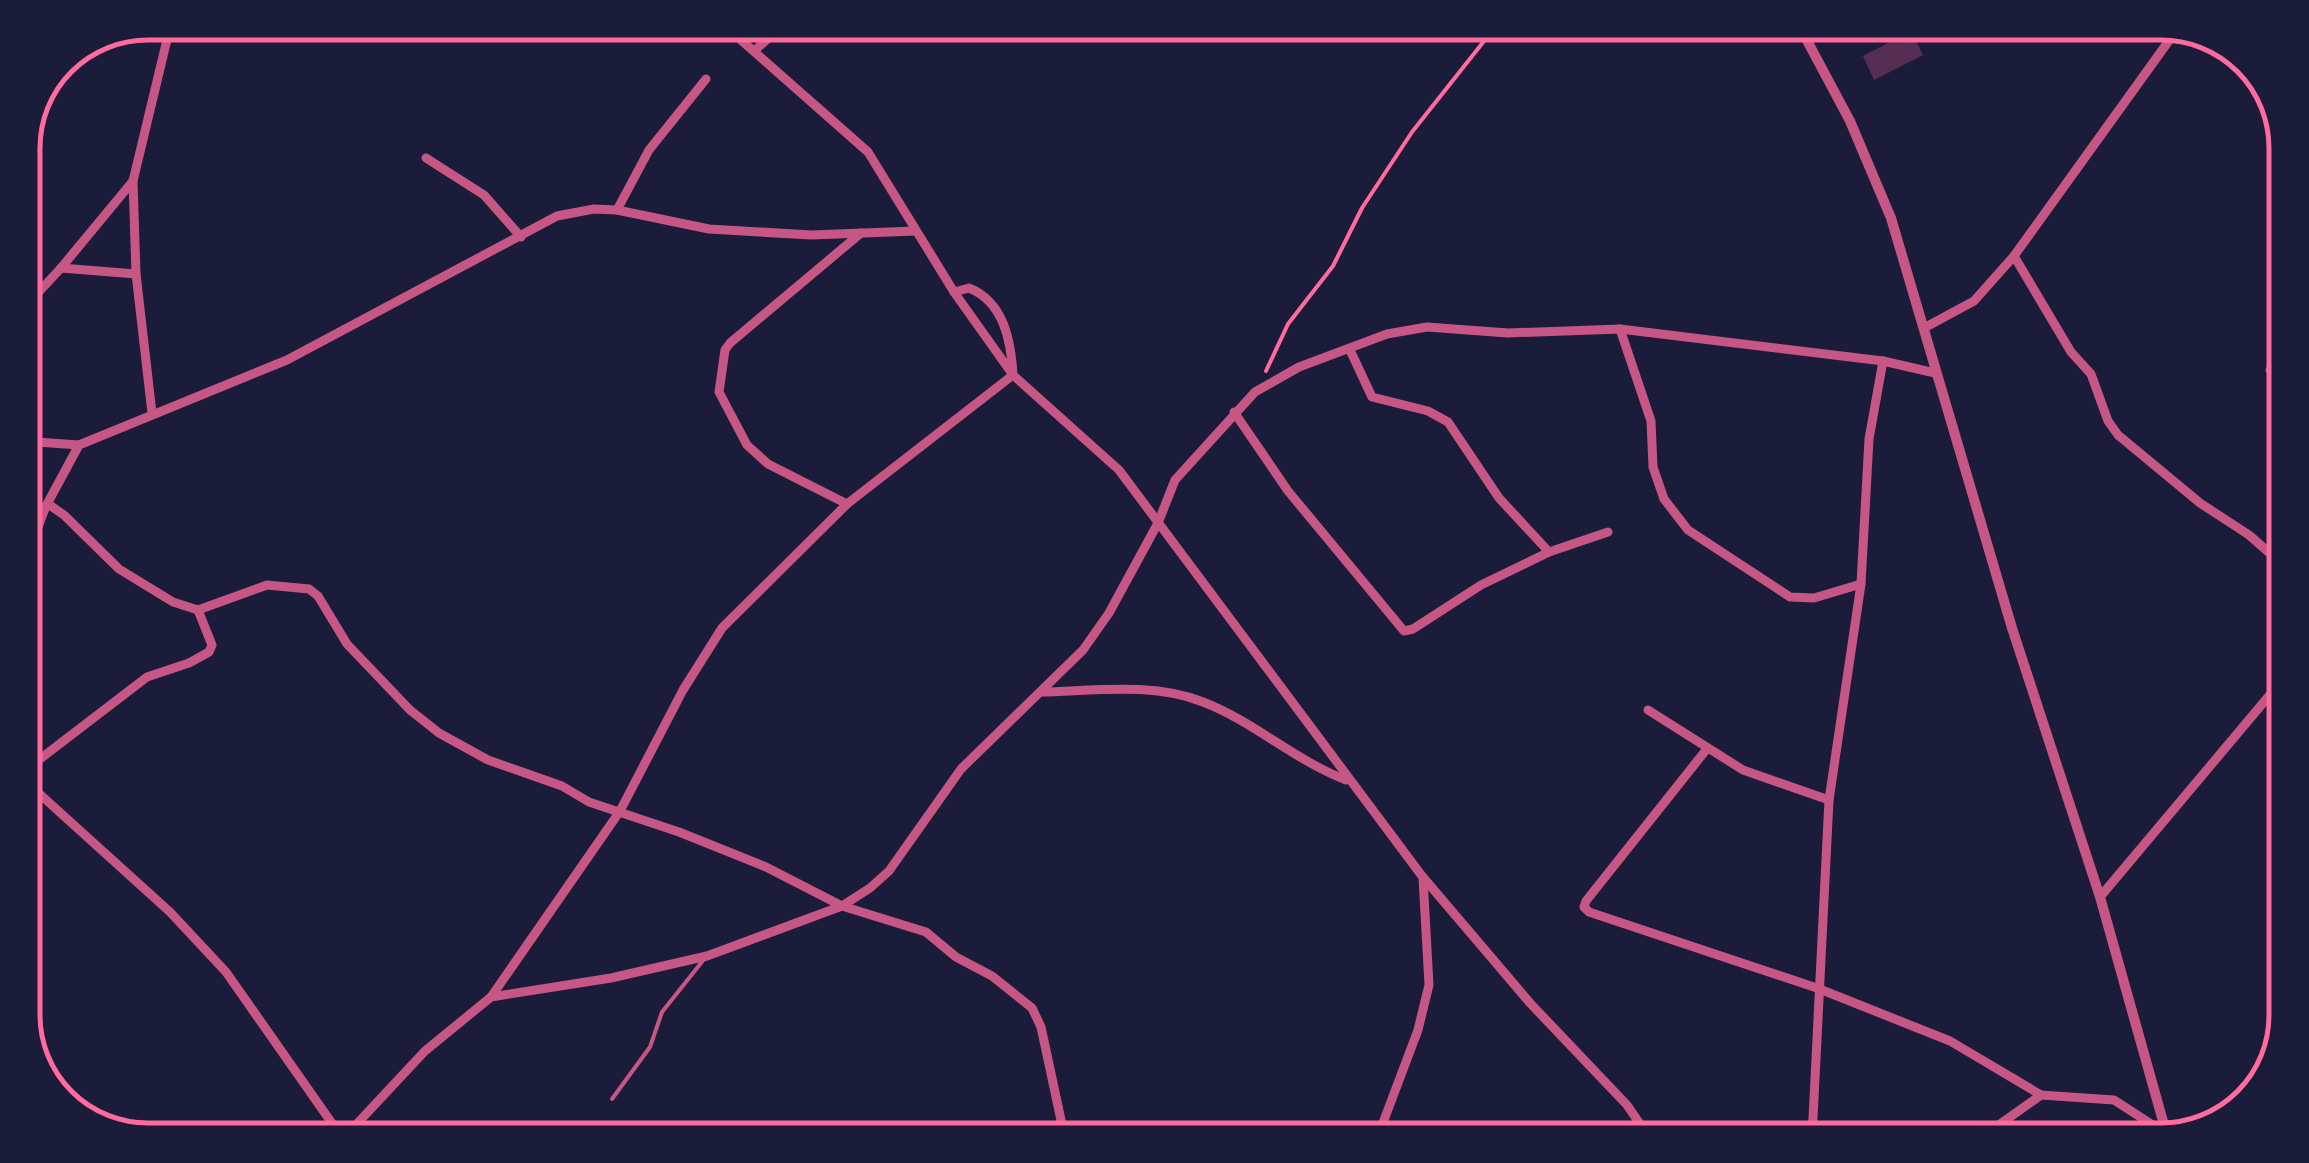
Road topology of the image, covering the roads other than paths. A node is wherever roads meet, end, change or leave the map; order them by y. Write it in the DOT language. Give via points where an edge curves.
graph roads {
  1 [pos="166,40"];
  2 [pos="741,40"];
  3 [pos="766,40"];
  4 [pos="1807,40"];
  5 [pos="2169,41"];
  6 [pos="754,51"];
  7 [pos="706,79"];
  8 [pos="426,158"];
  9 [pos="134,181"];
  10 [pos="617,210"];
  11 [pos="863,231"];
  12 [pos="916,231"];
  13 [pos="521,237"];
  14 [pos="2014,256"];
  15 [pos="62,268"];
  16 [pos="136,274"];
  17 [pos="40,291"];
  18 [pos="954,292"];
  19 [pos="1924,328"];
  20 [pos="1620,330"];
  21 [pos="1350,350"];
  22 [pos="1883,361"];
  23 [pos="1935,373"];
  24 [pos="1013,375"];
  25 [pos="1234,412"];
  26 [pos="152,413"];
  27 [pos="40,442"];
  28 [pos="79,445"];
  29 [pos="847,504"];
  30 [pos="46,506"];
  31 [pos="40,522"];
  32 [pos="1158,523"];
  33 [pos="1608,532"];
  34 [pos="1549,552"];
  35 [pos="2269,553"];
  36 [pos="1861,584"];
  37 [pos="198,610"];
  38 [pos="1041,692"];
  39 [pos="2268,701"];
  40 [pos="1648,710"];
  41 [pos="1706,750"];
  42 [pos="40,762"];
  43 [pos="1348,781"];
  44 [pos="40,791"];
  45 [pos="1828,800"];
  46 [pos="620,810"];
  47 [pos="1422,876"];
  48 [pos="2100,897"];
  49 [pos="842,906"];
  50 [pos="707,956"];
  51 [pos="1817,988"];
  52 [pos="490,997"];
  53 [pos="2041,1095"];
  54 [pos="612,1099"];
  55 [pos="332,1123"];
  56 [pos="358,1123"];
  57 [pos="1062,1123"];
  58 [pos="1383,1123"];
  59 [pos="1639,1123"];
  60 [pos="1812,1123"];
  61 [pos="2002,1123"];
  62 [pos="2147,1123"];
  63 [pos="2162,1123"];
  1 -- 9 [label="street"];
  2 -- 6 [label="street"];
  3 -- 6 [label="street"];
  4 -- 19 [label="street" via="1891,218"];
  5 -- 14 [label="street"];
  6 -- 12 [label="street" via="868,152"];
  7 -- 10 [label="street" via="649,150"];
  8 -- 13 [label="street" via="484,195"];
  9 -- 15 [label="street"];
  9 -- 16 [label="street"];
  10 -- 11 [label="street" via="709,229"];
  10 -- 13 [label="street" via="557,216"];
  11 -- 12 [label="street"];
  11 -- 29 [label="street" via="730,343 718,379 718,392 754,454"];
  12 -- 18 [label="street"];
  13 -- 26 [label="street" via="287,360"];
  14 -- 19 [label="street" via="1974,301"];
  14 -- 35 [label="street" via="2091,374 2118,435"];
  15 -- 16 [label="street"];
  15 -- 17 [label="street"];
  16 -- 26 [label="street"];
  18 -- 24 [label="street"];
  18 -- 24 [label="street" via="968,288 992,303 1005,325"];
  19 -- 23 [label="street"];
  20 -- 21 [label="street" via="1508,333 1428,326"];
  20 -- 22 [label="street"];
  20 -- 36 [label="street" via="1651,421 1653,467 1664,498 1688,530 1790,598"];
  21 -- 25 [label="street" via="1299,367"];
  21 -- 34 [label="street" via="1372,397 1448,422 1499,498"];
  22 -- 23 [label="street"];
  22 -- 36 [label="street" via="1870,439"];
  23 -- 48 [label="street"];
  24 -- 29 [label="street"];
  24 -- 32 [label="street" via="1119,470"];
  25 -- 32 [label="street" via="1174,480"];
  25 -- 34 [label="street" via="1288,491 1404,631"];
  26 -- 28 [label="street"];
  27 -- 28 [label="street"];
  28 -- 30 [label="street"];
  29 -- 46 [label="street" via="722,628"];
  30 -- 31 [label="street"];
  30 -- 37 [label="street" via="119,569"];
  32 -- 38 [label="street" via="1084,650"];
  32 -- 43 [label="street"];
  33 -- 34 [label="street"];
  36 -- 45 [label="street"];
  37 -- 42 [label="street" via="209,652 147,677"];
  37 -- 46 [label="street" via="267,585 309,589 347,644 439,734 488,760"];
  38 -- 43 [label="street" via="1127,690 1205,702 1312,767"];
  38 -- 49 [label="street" via="961,769 889,870"];
  39 -- 48 [label="street"];
  40 -- 41 [label="street"];
  41 -- 45 [label="street"];
  41 -- 51 [label="street" via="1584,907"];
  43 -- 47 [label="street"];
  44 -- 55 [label="street" via="226,972"];
  45 -- 51 [label="street"];
  46 -- 49 [label="street" via="766,867"];
  46 -- 52 [label="street"];
  47 -- 58 [label="street" via="1429,985"];
  47 -- 59 [label="street"];
  48 -- 63 [label="street"];
  49 -- 50 [label="street"];
  49 -- 57 [label="street" via="926,932 1032,1008"];
  50 -- 52 [label="street"];
  50 -- 54 [label="lane" via="662,1012 640,1063"];
  51 -- 53 [label="street" via="1950,1041"];
  51 -- 60 [label="street"];
  52 -- 56 [label="street" via="425,1051"];
  53 -- 61 [label="street"];
  53 -- 62 [label="street" via="2114,1100"];
}
